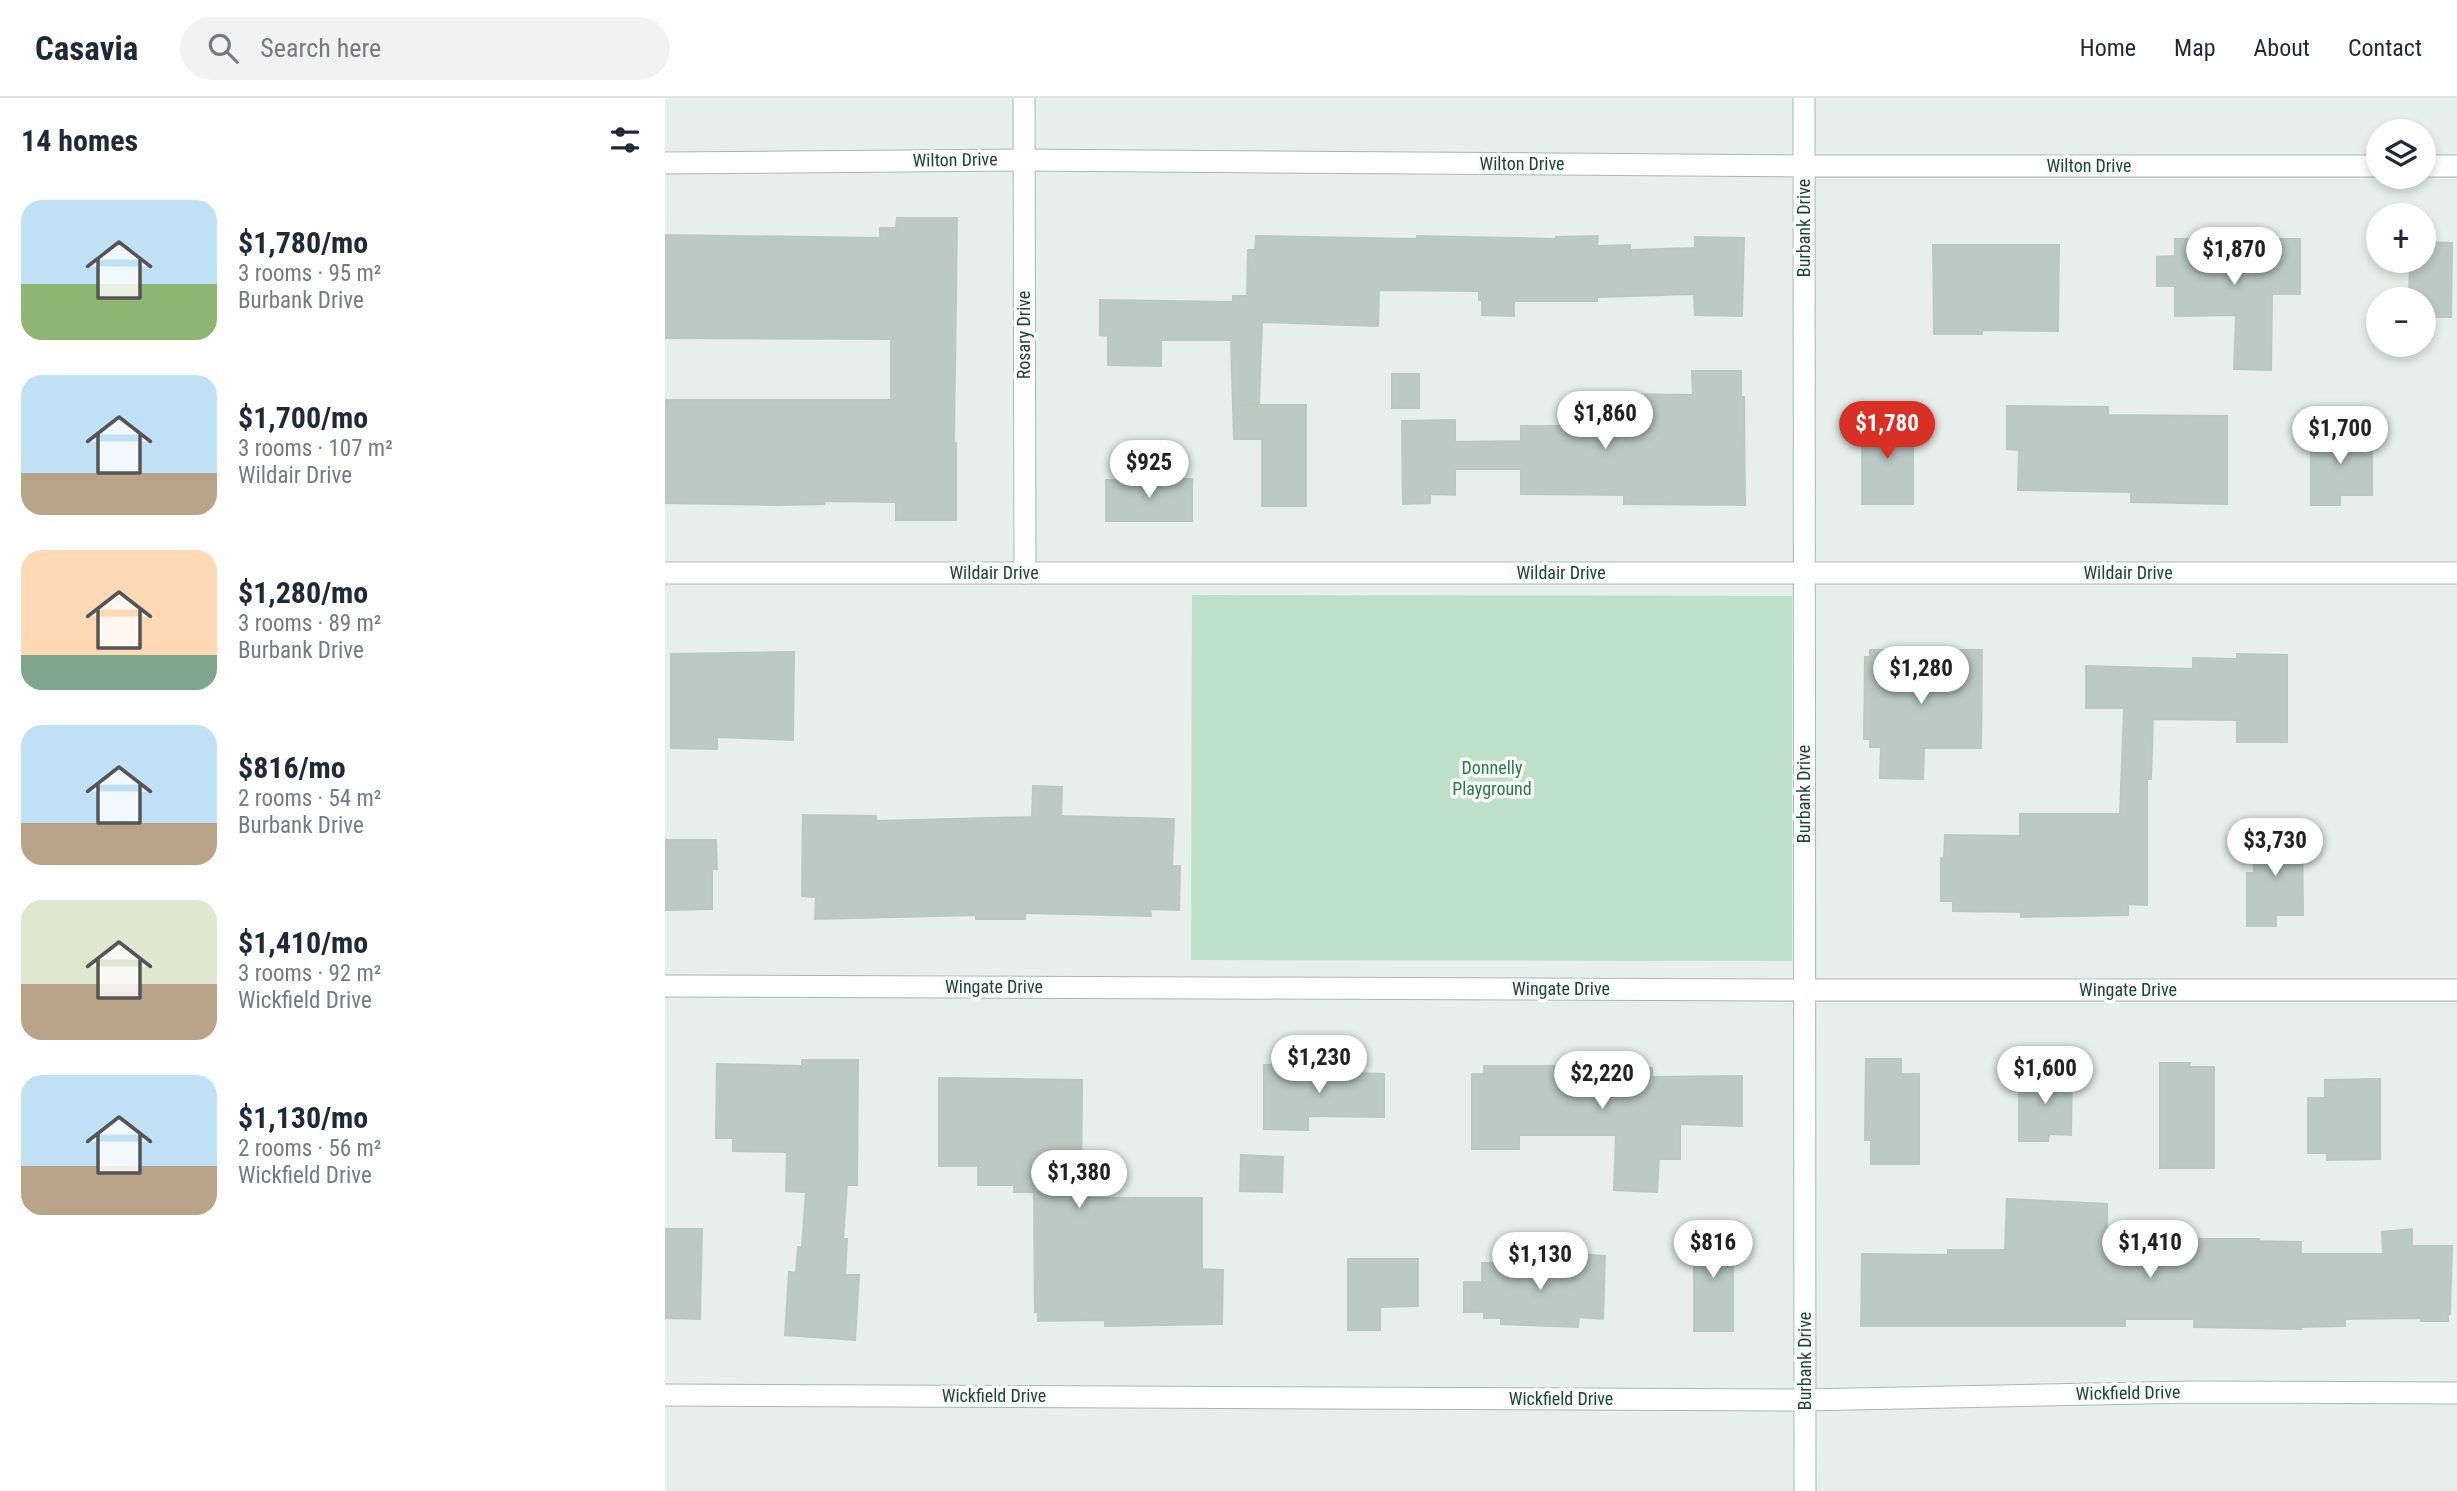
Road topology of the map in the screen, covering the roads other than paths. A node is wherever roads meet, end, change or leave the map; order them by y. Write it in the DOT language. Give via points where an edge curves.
graph roads {
  1 [pos="1024,98"];
  2 [pos="1804,98"];
  3 [pos="1023,160"];
  4 [pos="665,163"];
  5 [pos="1804,166"];
  6 [pos="2366,166"];
  7 [pos="2436,166"];
  8 [pos="2457,166"];
  9 [pos="665,573"];
  10 [pos="1025,573"];
  11 [pos="1804,573"];
  12 [pos="2457,573"];
  13 [pos="665,986"];
  14 [pos="1804,990"];
  15 [pos="2457,990"];
  16 [pos="2457,1393"];
  17 [pos="665,1395"];
  18 [pos="1805,1400"];
  19 [pos="1805,1491"];
  1 -- 3 [label="street, Rosary Drive"];
  2 -- 5 [label="street, Burbank Drive"];
  3 -- 4 [label="street, Wilton Drive"];
  3 -- 5 [label="street, Wilton Drive"];
  3 -- 10 [label="street, Rosary Drive"];
  5 -- 6 [label="street, Wilton Drive"];
  5 -- 11 [label="street, Burbank Drive"];
  7 -- 8 [label="street"];
  9 -- 10 [label="street, Wildair Drive"];
  10 -- 11 [label="street, Wildair Drive"];
  11 -- 12 [label="street, Wildair Drive"];
  11 -- 14 [label="street, Burbank Drive"];
  13 -- 14 [label="street, Wingate Drive"];
  14 -- 15 [label="street, Wingate Drive"];
  14 -- 18 [label="street, Burbank Drive"];
  16 -- 18 [label="street, Wickfield Drive" via="2193,1392"];
  17 -- 18 [label="street, Wickfield Drive"];
  18 -- 19 [label="street, Burbank Drive"];
}
